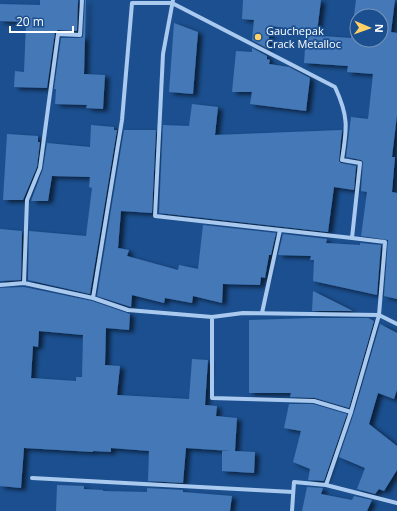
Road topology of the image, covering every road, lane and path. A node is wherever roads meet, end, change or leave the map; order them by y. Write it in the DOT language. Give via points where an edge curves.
graph roads {
  1 [pos="82,0"];
  2 [pos="172,1"];
  3 [pos="280,230"];
  4 [pos="352,238"];
  5 [pos="24,283"];
  6 [pos="0,285"];
  7 [pos="93,298"];
  8 [pos="262,313"];
  9 [pos="379,315"];
  10 [pos="212,317"];
  11 [pos="397,324"];
  12 [pos="351,412"];
  13 [pos="32,478"];
  14 [pos="326,485"];
  15 [pos="293,492"];
  16 [pos="397,503"];
  17 [pos="292,511"];
  1 -- 5 [label="street" via="80,35 58,34 40,168 27,200"];
  2 -- 3 [label="street" via="163,54 155,216"];
  2 -- 4 [label="street" via="335,87 344,107 346,131 342,160 360,164"];
  2 -- 7 [label="street" via="132,3 122,120"];
  3 -- 4 [label="street"];
  3 -- 8 [label="street"];
  4 -- 9 [label="street" via="385,242"];
  5 -- 6 [label="street"];
  5 -- 7 [label="street"];
  7 -- 10 [label="street" via="128,310"];
  8 -- 9 [label="street"];
  8 -- 10 [label="street"];
  9 -- 11 [label="street"];
  9 -- 12 [label="street"];
  10 -- 12 [label="street" via="212,398 314,401"];
  12 -- 14 [label="street"];
  13 -- 15 [label="street"];
  14 -- 15 [label="street" via="294,482"];
  14 -- 16 [label="street"];
  15 -- 17 [label="street"];
}
